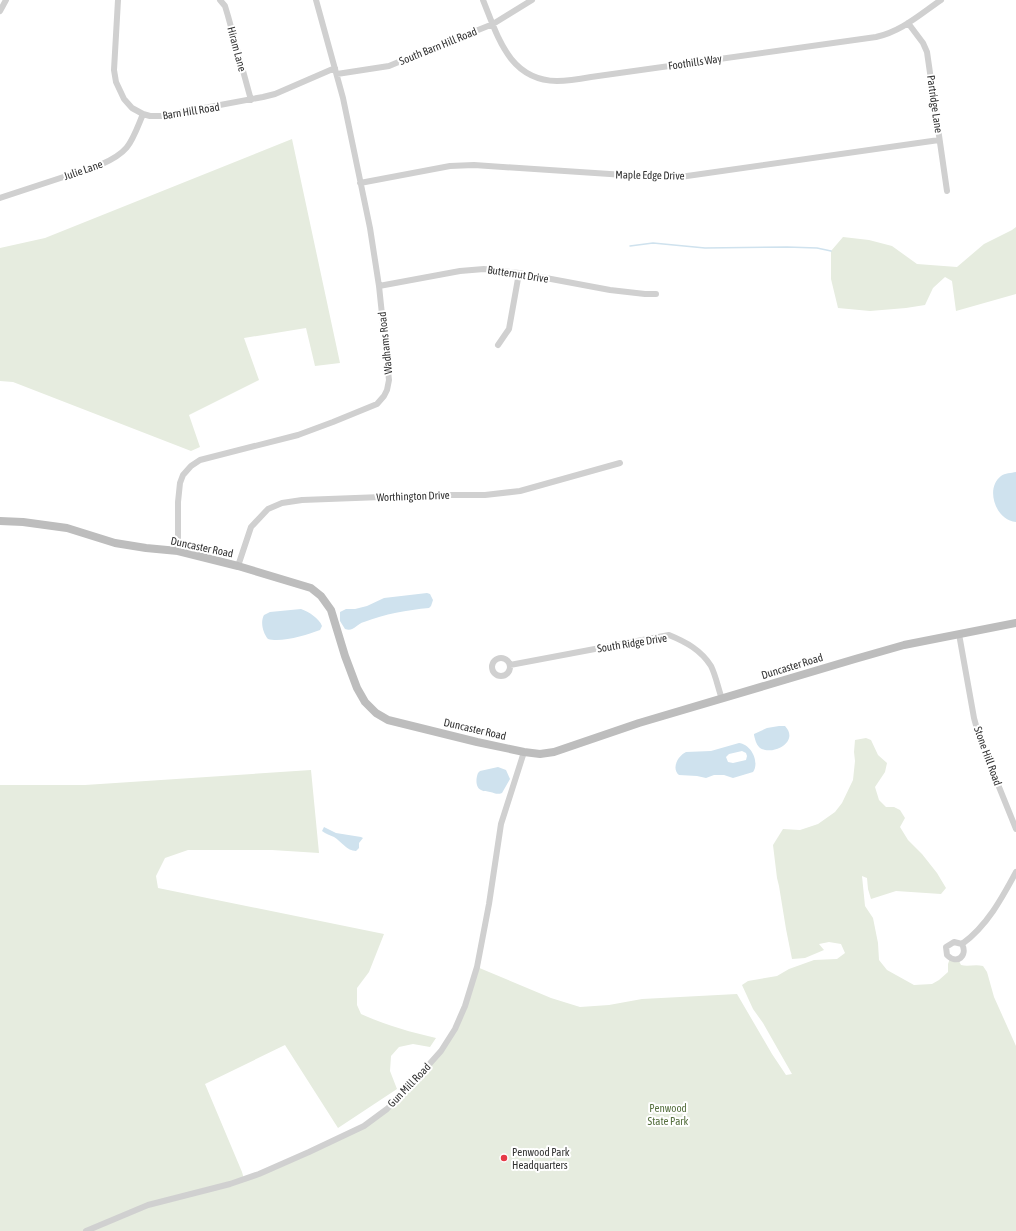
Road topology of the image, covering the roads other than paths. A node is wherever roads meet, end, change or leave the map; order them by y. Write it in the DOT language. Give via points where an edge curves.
graph roads {
  1 [pos="6,0"];
  2 [pos="118,0"];
  3 [pos="220,0"];
  4 [pos="316,0"];
  5 [pos="483,0"];
  6 [pos="532,0"];
  7 [pos="940,0"];
  8 [pos="0,11"];
  9 [pos="908,23"];
  10 [pos="493,24"];
  11 [pos="336,71"];
  12 [pos="251,100"];
  13 [pos="143,114"];
  14 [pos="939,140"];
  15 [pos="360,183"];
  16 [pos="947,191"];
  17 [pos="0,198"];
  18 [pos="519,273"];
  19 [pos="379,286"];
  20 [pos="656,294"];
  21 [pos="498,345"];
  22 [pos="620,463"];
  23 [pos="0,521"];
  24 [pos="178,551"];
  25 [pos="238,566"];
  26 [pos="1016,623"];
  27 [pos="958,634"];
  28 [pos="510,665"];
  29 [pos="722,699"];
  30 [pos="524,752"];
  31 [pos="1016,829"];
  32 [pos="1016,872"];
  33 [pos="962,944"];
  34 [pos="86,1231"];
  1 -- 8 [label="street"];
  2 -- 13 [label="street" via="114,70 116,82 124,99 132,108"];
  3 -- 12 [label="street, Hiram Lane" via="225,6"];
  4 -- 11 [label="street, Wadhams Road"];
  5 -- 10 [label="street, Foothills Way"];
  6 -- 10 [label="street, South Barn Hill Road"];
  7 -- 9 [label="street, Foothills Way"];
  9 -- 10 [label="street, Foothills Way" via="898,30 876,37 557,81 536,77 514,63 503,48"];
  9 -- 14 [label="street, Partridge Lane" via="927,52"];
  10 -- 11 [label="street, South Barn Hill Road" via="389,66"];
  11 -- 12 [label="street, Barn Hill Road" via="275,94"];
  11 -- 15 [label="street, Wadhams Road" via="349,122"];
  12 -- 13 [label="street, Barn Hill Road" via="161,116"];
  13 -- 17 [label="street, Julie Lane" via="133,138 119,155 100,164"];
  14 -- 15 [label="street, Maple Edge Drive" via="680,177 463,165"];
  14 -- 16 [label="street, Partridge Lane"];
  15 -- 19 [label="street, Wadhams Road"];
  18 -- 19 [label="street, Butternut Drive" via="475,269"];
  18 -- 20 [label="street, Butternut Drive" via="610,290"];
  18 -- 21 [label="street" via="509,329"];
  19 -- 24 [label="street, Wadhams Road" via="389,380 384,396 377,404 366,409 298,435 195,463 183,475 180,483"];
  22 -- 25 [label="street, Worthington Drive" via="520,491 485,495 282,502 268,509 251,527"];
  23 -- 24 [label="street, Duncaster Road" via="67,528 115,543"];
  24 -- 25 [label="street, Duncaster Road"];
  25 -- 30 [label="street, Duncaster Road" via="311,588 321,596 331,610 357,688 365,702 376,713 388,720"];
  26 -- 27 [label="street, Duncaster Road"];
  27 -- 29 [label="street, Duncaster Road" via="904,645"];
  27 -- 31 [label="street, Stone Hill Road" via="980,740"];
  28 -- 29 [label="street, South Ridge Drive" via="669,635 699,651 711,667"];
  29 -- 30 [label="street, Duncaster Road" via="639,723 554,752"];
  30 -- 34 [label="street, Gun Mill Road" via="501,824 477,967 466,1006 441,1051 408,1088 387,1109 364,1126 309,1152 259,1174 148,1205"];
  32 -- 33 [label="street" via="980,929"];
}
